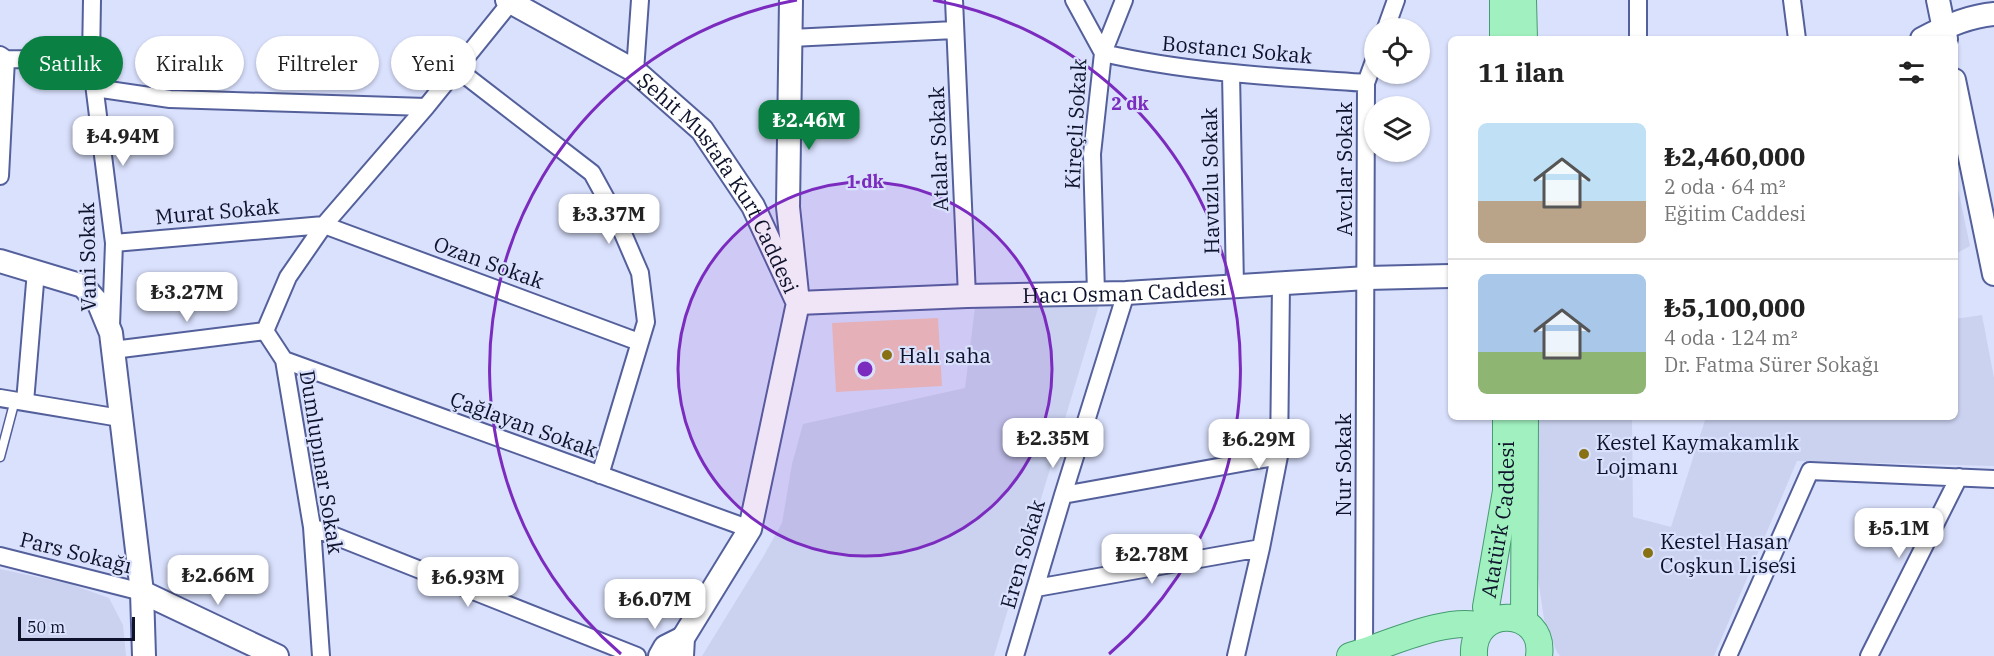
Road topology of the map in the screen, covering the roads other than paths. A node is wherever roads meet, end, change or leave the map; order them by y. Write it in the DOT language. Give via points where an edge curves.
graph roads {
  1 [pos="92,0"];
  2 [pos="640,0"];
  3 [pos="791,0"];
  4 [pos="954,0"];
  5 [pos="1074,0"];
  6 [pos="1124,0"];
  7 [pos="1396,0"];
  8 [pos="1503,0"];
  9 [pos="1523,0"];
  10 [pos="1638,0"];
  11 [pos="1792,0"];
  12 [pos="1938,0"];
  13 [pos="508,1"];
  14 [pos="1994,14"];
  15 [pos="1390,18"];
  16 [pos="955,30"];
  17 [pos="1945,33"];
  18 [pos="91,36"];
  19 [pos="1503,36"];
  20 [pos="1524,36"];
  21 [pos="1638,36"];
  22 [pos="1797,36"];
  23 [pos="791,38"];
  24 [pos="476,44"];
  25 [pos="1103,53"];
  26 [pos="2,58"];
  27 [pos="18,58"];
  28 [pos="635,71"];
  29 [pos="1231,73"];
  30 [pos="476,83"];
  31 [pos="1364,83"];
  32 [pos="1366,84"];
  33 [pos="95,90"];
  34 [pos="109,90"];
  35 [pos="440,90"];
  36 [pos="1958,99"];
  37 [pos="426,107"];
  38 [pos="0,176"];
  39 [pos="324,225"];
  40 [pos="114,243"];
  41 [pos="0,261"];
  42 [pos="36,271"];
  43 [pos="1994,274"];
  44 [pos="1448,276"];
  45 [pos="1366,278"];
  46 [pos="1281,284"];
  47 [pos="1235,287"];
  48 [pos="1096,293"];
  49 [pos="1126,293"];
  50 [pos="966,296"];
  51 [pos="798,303"];
  52 [pos="265,331"];
  53 [pos="112,342"];
  54 [pos="639,342"];
  55 [pos="284,360"];
  56 [pos="13,400"];
  57 [pos="120,418"];
  58 [pos="1506,420"];
  59 [pos="1525,420"];
  60 [pos="1279,456"];
  61 [pos="0,457"];
  62 [pos="600,476"];
  63 [pos="1959,477"];
  64 [pos="1994,479"];
  65 [pos="1063,495"];
  66 [pos="312,527"];
  67 [pos="750,529"];
  68 [pos="1262,548"];
  69 [pos="0,556"];
  70 [pos="1036,588"];
  71 [pos="142,592"];
  72 [pos="1524,622"];
  73 [pos="1486,625"];
  74 [pos="682,647"];
  75 [pos="1357,654"];
  76 [pos="144,656"];
  77 [pos="277,656"];
  78 [pos="321,656"];
  79 [pos="637,656"];
  80 [pos="660,656"];
  81 [pos="1015,656"];
  82 [pos="1236,656"];
  83 [pos="1474,656"];
  84 [pos="1539,656"];
  85 [pos="1728,656"];
  86 [pos="1869,656"];
  1 -- 18 [label="street, Vani Sokak"];
  2 -- 28 [label="street"];
  3 -- 23 [label="main road"];
  4 -- 16 [label="street, Atalar Sokak"];
  5 -- 25 [label="street, Kireçli Sokak"];
  6 -- 25 [label="street"];
  7 -- 15 [label="street"];
  8 -- 19 [label="main road"];
  9 -- 20 [label="main road"];
  10 -- 21 [label="street"];
  11 -- 22 [label="street"];
  12 -- 17 [label="main road"];
  13 -- 24 [label="street"];
  13 -- 28 [label="main road, Şehit Mustafa Kurt Caddesi"];
  14 -- 17 [label="main road"];
  16 -- 23 [label="street"];
  16 -- 50 [label="street, Atalar Sokak"];
  23 -- 51 [label="main road" via="789,207"];
  25 -- 29 [label="street, Bostancı Sokak" via="1141,62"];
  25 -- 48 [label="street, Kireçli Sokak" via="1092,154"];
  26 -- 27 [label="street"];
  26 -- 38 [label="street"];
  28 -- 51 [label="main road, Şehit Mustafa Kurt Caddesi" via="702,130 753,206"];
  29 -- 31 [label="street, Bostancı Sokak"];
  29 -- 47 [label="street, Havuzlu Sokak"];
  30 -- 54 [label="street" via="592,172 640,273 646,322"];
  32 -- 45 [label="street, Avcılar Sokak"];
  33 -- 40 [label="street, Vani Sokak"];
  34 -- 37 [label="street" via="170,99"];
  35 -- 37 [label="street"];
  36 -- 43 [label="main road"];
  37 -- 39 [label="street"];
  39 -- 40 [label="street, Murat Sokak"];
  39 -- 52 [label="street" via="288,277"];
  39 -- 54 [label="street, Ozan Sokak"];
  40 -- 53 [label="street, Vani Sokak"];
  41 -- 42 [label="main road"];
  42 -- 53 [label="main road" via="83,286 99,304"];
  42 -- 56 [label="street"];
  44 -- 45 [label="main road, Hacı Osman Caddesi"];
  45 -- 46 [label="main road, Hacı Osman Caddesi"];
  45 -- 75 [label="street, Nur Sokak"];
  46 -- 47 [label="main road, Hacı Osman Caddesi"];
  46 -- 60 [label="street"];
  47 -- 49 [label="main road, Hacı Osman Caddesi"];
  48 -- 49 [label="main road, Hacı Osman Caddesi"];
  48 -- 50 [label="main road, Hacı Osman Caddesi"];
  49 -- 65 [label="street, Eren Sokak"];
  50 -- 51 [label="main road, Hacı Osman Caddesi"];
  51 -- 67 [label="main road, Şehit Mustafa Kurt Caddesi"];
  52 -- 53 [label="street"];
  52 -- 55 [label="street, Dumlupınar Sokak"];
  53 -- 57 [label="main road"];
  54 -- 62 [label="street"];
  55 -- 62 [label="street, Çağlayan Sokak"];
  55 -- 66 [label="street, Dumlupınar Sokak"];
  56 -- 57 [label="street"];
  56 -- 61 [label="lane"];
  57 -- 71 [label="main road"];
  58 -- 73 [label="main road, Atatürk Caddesi" via="1506,491"];
  59 -- 72 [label="main road, Atatürk Caddesi"];
  60 -- 65 [label="street"];
  60 -- 68 [label="street"];
  62 -- 67 [label="street, Çağlayan Sokak"];
  63 -- 64 [label="street"];
  63 -- 85 [label="street" via="1810,471"];
  63 -- 86 [label="street"];
  65 -- 70 [label="street, Eren Sokak"];
  66 -- 78 [label="street, Dumlupınar Sokak"];
  66 -- 79 [label="street"];
  67 -- 74 [label="main road, Şehit Mustafa Kurt Caddesi"];
  68 -- 70 [label="street"];
  68 -- 82 [label="street"];
  69 -- 71 [label="street, Pars Sokağı"];
  70 -- 81 [label="street, Eren Sokak"];
  71 -- 76 [label="main road"];
  71 -- 77 [label="main road"];
  72 -- 73 [label="main road" via="1503,617"];
  72 -- 84 [label="main road" via="1538,639"];
  73 -- 75 [label="main road" via="1466,623 1427,631 1396,638"];
  73 -- 83 [label="main road, Atatürk Caddesi" via="1477,636"];
  74 -- 80 [label="main road, Şehit Mustafa Kurt Caddesi" via="665,647"];
}
